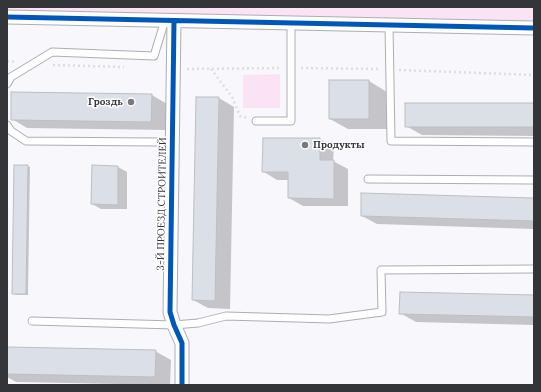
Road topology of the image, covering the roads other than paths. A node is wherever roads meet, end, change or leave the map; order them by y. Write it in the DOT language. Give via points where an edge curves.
graph roads {
  1 [pos="7,17"];
  2 [pos="170,20"];
  3 [pos="291,23"];
  4 [pos="389,25"];
  5 [pos="534,28"];
  6 [pos="7,84"];
  7 [pos="256,120"];
  8 [pos="7,125"];
  9 [pos="159,142"];
  10 [pos="534,142"];
  11 [pos="368,179"];
  12 [pos="534,180"];
  13 [pos="534,269"];
  14 [pos="32,322"];
  15 [pos="174,325"];
  16 [pos="182,385"];
  1 -- 2 [label="street"];
  2 -- 3 [label="street"];
  2 -- 6 [label="lane" via="154,56 52,52 11,77"];
  2 -- 15 [label="street, 3-Й ПРОЕЗД СТРОИТЕЛЕЙ" via="174,68 170,312"];
  3 -- 4 [label="street"];
  3 -- 7 [label="lane" via="291,121"];
  4 -- 5 [label="street"];
  4 -- 10 [label="lane" via="391,141"];
  8 -- 9 [label="lane" via="26,141"];
  11 -- 12 [label="lane"];
  13 -- 15 [label="lane" via="381,270 382,312 329,318 226,316 198,323"];
  14 -- 15 [label="lane"];
  15 -- 16 [label="street, 3-Й ПРОЕЗД СТРОИТЕЛЕЙ" via="182,343"];
}
